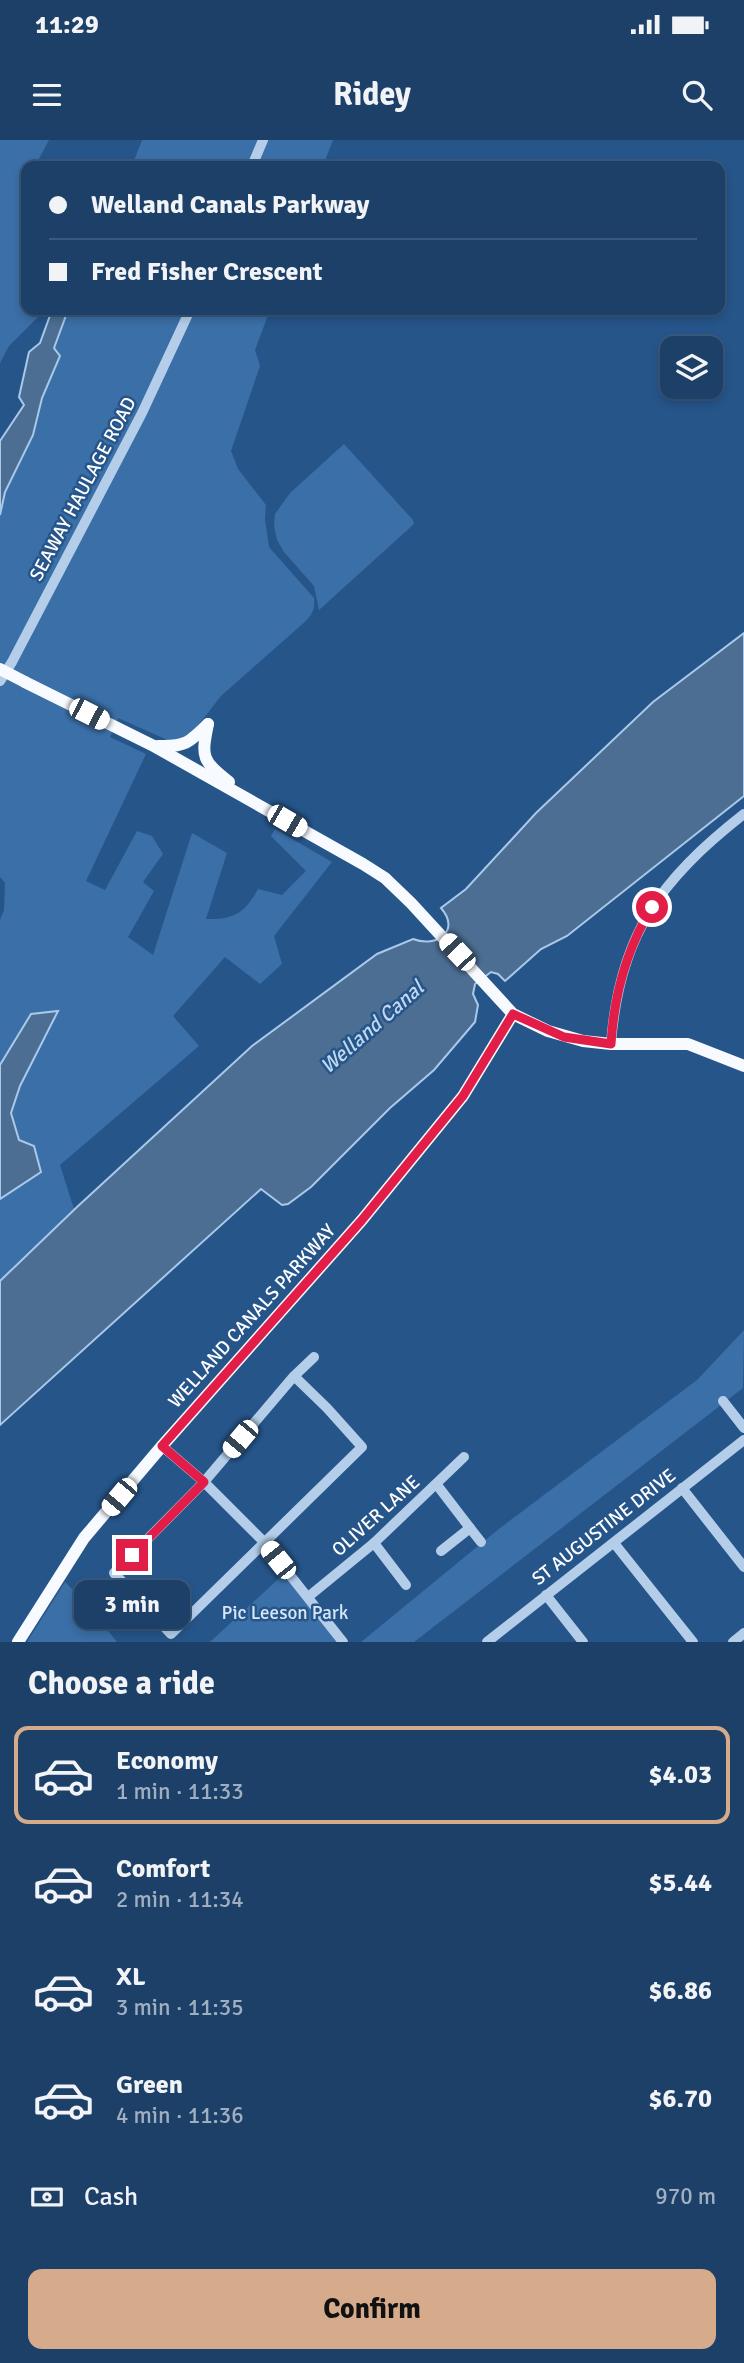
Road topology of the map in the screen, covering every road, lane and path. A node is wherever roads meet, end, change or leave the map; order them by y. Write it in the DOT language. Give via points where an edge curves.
graph roads {
  1 [pos="263,140"];
  2 [pos="254,161"];
  3 [pos="188,315"];
  4 [pos="0,669"];
  5 [pos="0,681"];
  6 [pos="152,746"];
  7 [pos="248,799"];
  8 [pos="744,814"];
  9 [pos="513,1014"];
  10 [pos="611,1044"];
  11 [pos="744,1066"];
  12 [pos="314,1357"];
  13 [pos="294,1376"];
  14 [pos="723,1401"];
  15 [pos="744,1428"];
  16 [pos="744,1440"];
  17 [pos="162,1446"];
  18 [pos="464,1457"];
  19 [pos="204,1482"];
  20 [pos="437,1485"];
  21 [pos="682,1488"];
  22 [pos="470,1528"];
  23 [pos="263,1541"];
  24 [pos="481,1542"];
  25 [pos="374,1543"];
  26 [pos="614,1543"];
  27 [pos="441,1551"];
  28 [pos="744,1567"];
  29 [pos="406,1585"];
  30 [pos="546,1595"];
  31 [pos="308,1597"];
  32 [pos="744,1633"];
  33 [pos="18,1642"];
  34 [pos="343,1642"];
  35 [pos="487,1642"];
  36 [pos="583,1642"];
  37 [pos="693,1642"];
  38 [pos="733,1642"];
  1 -- 2 [label="street"];
  3 -- 5 [label="street, SEAWAY HAULAGE ROAD" via="142,413"];
  4 -- 6 [label="main road, bridge"];
  6 -- 7 [label="main road"];
  6 -- 7 [label="main road" via="188,743 208,723 205,759"];
  7 -- 9 [label="main road" via="384,878"];
  8 -- 10 [label="street" via="684,865 643,921 617,991"];
  9 -- 10 [label="main road" via="564,1037"];
  9 -- 17 [label="main road, WELLAND CANALS PARKWAY" via="463,1096 362,1220"];
  10 -- 11 [label="main road" via="688,1044"];
  12 -- 13 [label="street"];
  13 -- 19 [label="street"];
  13 -- 23 [label="street" via="362,1447"];
  14 -- 15 [label="street"];
  16 -- 21 [label="street, ST AUGUSTINE DRIVE"];
  17 -- 19 [label="street"];
  17 -- 33 [label="main road, WELLAND CANALS PARKWAY" via="84,1538"];
  18 -- 20 [label="street, OLIVER LANE"];
  19 -- 23 [label="street"];
  19 -- 23 [label="street" via="114,1573 171,1633"];
  20 -- 22 [label="street"];
  20 -- 25 [label="street, OLIVER LANE"];
  21 -- 26 [label="street, ST AUGUSTINE DRIVE"];
  21 -- 28 [label="street"];
  22 -- 24 [label="street"];
  22 -- 27 [label="street"];
  23 -- 31 [label="street"];
  25 -- 29 [label="street"];
  25 -- 31 [label="street, OLIVER LANE"];
  26 -- 30 [label="street, ST AUGUSTINE DRIVE"];
  26 -- 37 [label="street"];
  30 -- 35 [label="street, ST AUGUSTINE DRIVE"];
  30 -- 36 [label="street"];
  31 -- 34 [label="street"];
  32 -- 38 [label="street"];
}
